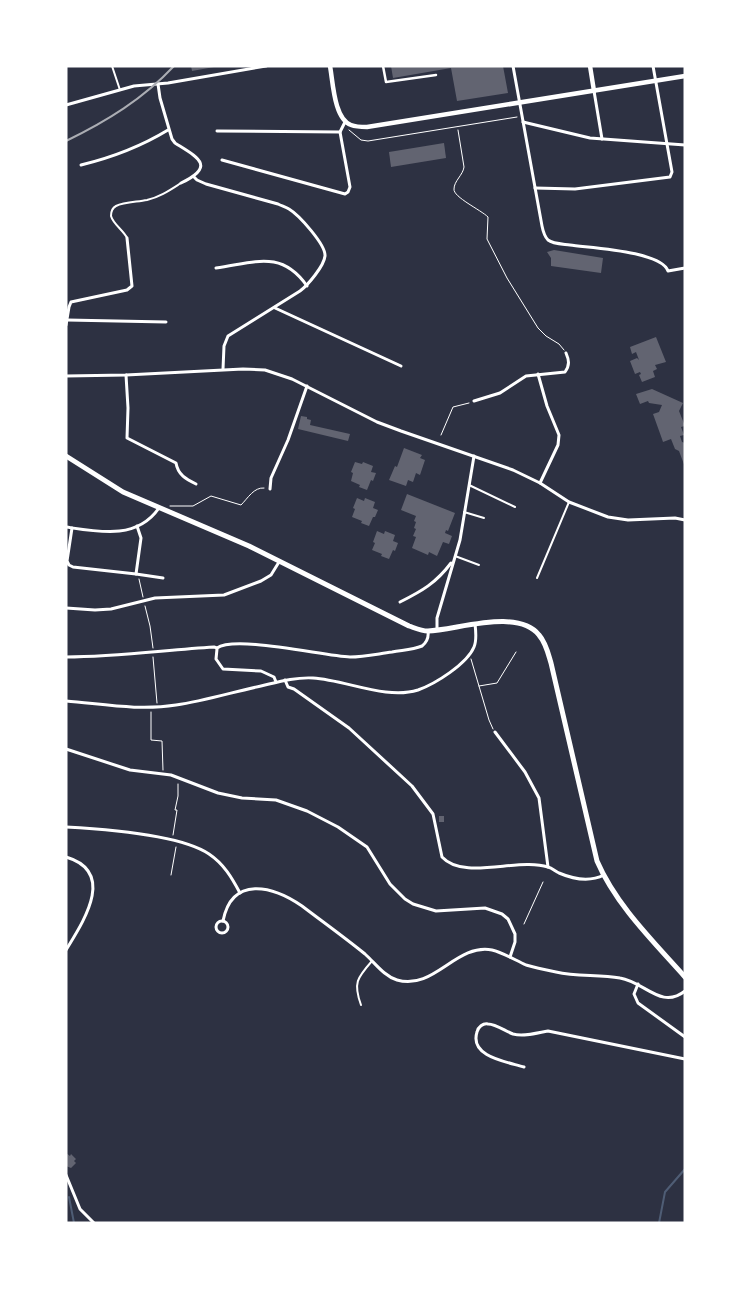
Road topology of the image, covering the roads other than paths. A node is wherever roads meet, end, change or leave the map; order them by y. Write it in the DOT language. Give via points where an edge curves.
graph roads {
  1 [pos="112,66"];
  2 [pos="266,66"];
  3 [pos="330,66"];
  4 [pos="384,66"];
  5 [pos="512,66"];
  6 [pos="590,66"];
  7 [pos="653,66"];
  8 [pos="436,75"];
  9 [pos="685,76"];
  10 [pos="655,81"];
  11 [pos="158,84"];
  12 [pos="120,90"];
  13 [pos="594,91"];
  14 [pos="519,103"];
  15 [pos="66,105"];
  16 [pos="346,122"];
  17 [pos="523,122"];
  18 [pos="168,130"];
  19 [pos="217,131"];
  20 [pos="340,132"];
  21 [pos="602,139"];
  22 [pos="666,144"];
  23 [pos="685,145"];
  24 [pos="222,160"];
  25 [pos="81,165"];
  26 [pos="194,177"];
  27 [pos="182,183"];
  28 [pos="535,188"];
  29 [pos="127,238"];
  30 [pos="216,268"];
  31 [pos="685,268"];
  32 [pos="306,286"];
  33 [pos="275,308"];
  34 [pos="67,320"];
  35 [pos="166,322"];
  36 [pos="66,325"];
  37 [pos="566,352"];
  38 [pos="401,366"];
  39 [pos="223,369"];
  40 [pos="538,374"];
  41 [pos="126,375"];
  42 [pos="66,376"];
  43 [pos="307,386"];
  44 [pos="474,400"];
  45 [pos="66,456"];
  46 [pos="474,456"];
  47 [pos="540,483"];
  48 [pos="196,484"];
  49 [pos="469,485"];
  50 [pos="270,489"];
  51 [pos="570,502"];
  52 [pos="515,507"];
  53 [pos="159,508"];
  54 [pos="464,512"];
  55 [pos="484,518"];
  56 [pos="685,520"];
  57 [pos="137,526"];
  58 [pos="66,527"];
  59 [pos="72,528"];
  60 [pos="456,556"];
  61 [pos="453,560"];
  62 [pos="280,562"];
  63 [pos="479,565"];
  64 [pos="136,574"];
  65 [pos="163,578"];
  66 [pos="537,578"];
  67 [pos="400,602"];
  68 [pos="66,608"];
  69 [pos="475,624"];
  70 [pos="436,630"];
  71 [pos="428,631"];
  72 [pos="216,648"];
  73 [pos="66,656"];
  74 [pos="285,680"];
  75 [pos="276,682"];
  76 [pos="66,701"];
  77 [pos="495,732"];
  78 [pos="66,750"];
  79 [pos="66,827"];
  80 [pos="66,856"];
  81 [pos="548,867"];
  82 [pos="604,876"];
  83 [pos="240,893"];
  84 [pos="223,921"];
  85 [pos="66,950"];
  86 [pos="510,957"];
  87 [pos="372,961"];
  88 [pos="685,977"];
  89 [pos="638,984"];
  90 [pos="685,991"];
  91 [pos="361,1005"];
  92 [pos="685,1037"];
  93 [pos="685,1059"];
  94 [pos="524,1067"];
  95 [pos="66,1175"];
  96 [pos="94,1223"];
  1 -- 12 [label="lane"];
  2 -- 11 [label="street"];
  3 -- 16 [label="street" via="337,105"];
  4 -- 8 [label="street" via="386,82"];
  5 -- 14 [label="street"];
  6 -- 13 [label="street"];
  7 -- 10 [label="street"];
  9 -- 10 [label="street"];
  10 -- 13 [label="street"];
  10 -- 22 [label="street"];
  11 -- 12 [label="street"];
  11 -- 18 [label="street"];
  12 -- 15 [label="street"];
  13 -- 14 [label="street"];
  13 -- 21 [label="street"];
  14 -- 16 [label="street" via="375,126 356,126"];
  14 -- 17 [label="street"];
  16 -- 20 [label="street"];
  17 -- 21 [label="street"];
  17 -- 28 [label="street"];
  18 -- 25 [label="street" via="117,156"];
  18 -- 26 [label="street" via="174,143 199,158 201,168"];
  19 -- 20 [label="street"];
  20 -- 24 [label="street" via="350,187 345,194"];
  21 -- 22 [label="street"];
  22 -- 23 [label="street"];
  22 -- 28 [label="street" via="672,172 670,178 576,189"];
  26 -- 27 [label="street"];
  26 -- 32 [label="street" via="206,184 278,204 298,216 325,254"];
  27 -- 29 [label="lane" via="162,195 112,210 113,220"];
  28 -- 31 [label="street" via="544,235 548,240 654,259 665,265 668,271"];
  29 -- 34 [label="street" via="132,286 127,290 71,302"];
  30 -- 32 [label="street" via="280,262 300,277"];
  32 -- 33 [label="street"];
  33 -- 38 [label="street"];
  33 -- 39 [label="street" via="228,336"];
  34 -- 35 [label="street"];
  34 -- 36 [label="street"];
  37 -- 40 [label="street" via="569,367 565,372"];
  39 -- 41 [label="street"];
  39 -- 43 [label="street" via="265,370"];
  40 -- 44 [label="street" via="526,376 500,393"];
  40 -- 47 [label="street" via="559,435 558,446"];
  41 -- 42 [label="street"];
  41 -- 48 [label="street" via="127,438 176,463 177,471"];
  43 -- 46 [label="street" via="377,422"];
  43 -- 50 [label="street" via="291,434 271,478"];
  45 -- 53 [label="main road" via="123,492"];
  46 -- 47 [label="street"];
  46 -- 49 [label="street"];
  47 -- 51 [label="street"];
  49 -- 52 [label="lane"];
  49 -- 54 [label="street"];
  51 -- 56 [label="street" via="615,518"];
  51 -- 66 [label="lane"];
  53 -- 57 [label="street"];
  53 -- 62 [label="main road"];
  54 -- 55 [label="lane"];
  54 -- 60 [label="street"];
  57 -- 59 [label="street" via="116,533"];
  57 -- 64 [label="street" via="141,538"];
  58 -- 59 [label="street"];
  59 -- 64 [label="street" via="68,565"];
  60 -- 61 [label="street"];
  60 -- 63 [label="lane"];
  61 -- 67 [label="street" via="433,584"];
  61 -- 70 [label="street" via="436,618"];
  62 -- 68 [label="street" via="261,581 224,595 143,600 111,609"];
  62 -- 71 [label="main road" via="409,626"];
  64 -- 65 [label="street"];
  69 -- 70 [label="main road"];
  69 -- 74 [label="street" via="476,640 470,654 435,682 422,688 407,692 313,678"];
  69 -- 82 [label="main road" via="522,623 535,630 543,640 592,842"];
  70 -- 71 [label="main road"];
  71 -- 72 [label="street" via="426,643 422,646 370,656 349,657 265,645"];
  72 -- 73 [label="street"];
  72 -- 75 [label="street" via="216,659 223,669 261,671 274,677"];
  74 -- 75 [label="street"];
  74 -- 81 [label="street" via="288,687 349,728 412,786 433,814 442,857 446,862 488,868 508,865"];
  75 -- 76 [label="street" via="152,708"];
  77 -- 81 [label="street" via="526,772 540,798"];
  78 -- 86 [label="street" via="130,770 171,775 218,793 276,800 315,815 367,848 390,884 413,904 436,910 485,908 502,914 515,934"];
  79 -- 83 [label="street" via="175,841 198,848 217,860 230,874"];
  80 -- 85 [label="street" via="90,872 94,887 88,909"];
  81 -- 82 [label="street" via="573,878 591,880"];
  82 -- 88 [label="main road" via="636,921"];
  83 -- 84 [label="street" via="229,902"];
  83 -- 87 [label="street" via="262,888 281,893"];
  86 -- 87 [label="street" via="492,950 476,950 422,980 409,981 397,980 384,973"];
  86 -- 89 [label="street" via="528,966 557,973 619,978"];
  87 -- 91 [label="lane" via="356,984"];
  89 -- 90 [label="street" via="662,998 677,997"];
  89 -- 92 [label="street" via="634,994 638,1003"];
  93 -- 94 [label="street" via="548,1031 516,1035 489,1024 478,1029 477,1044 482,1052"];
  95 -- 96 [label="street" via="80,1209"];
}
